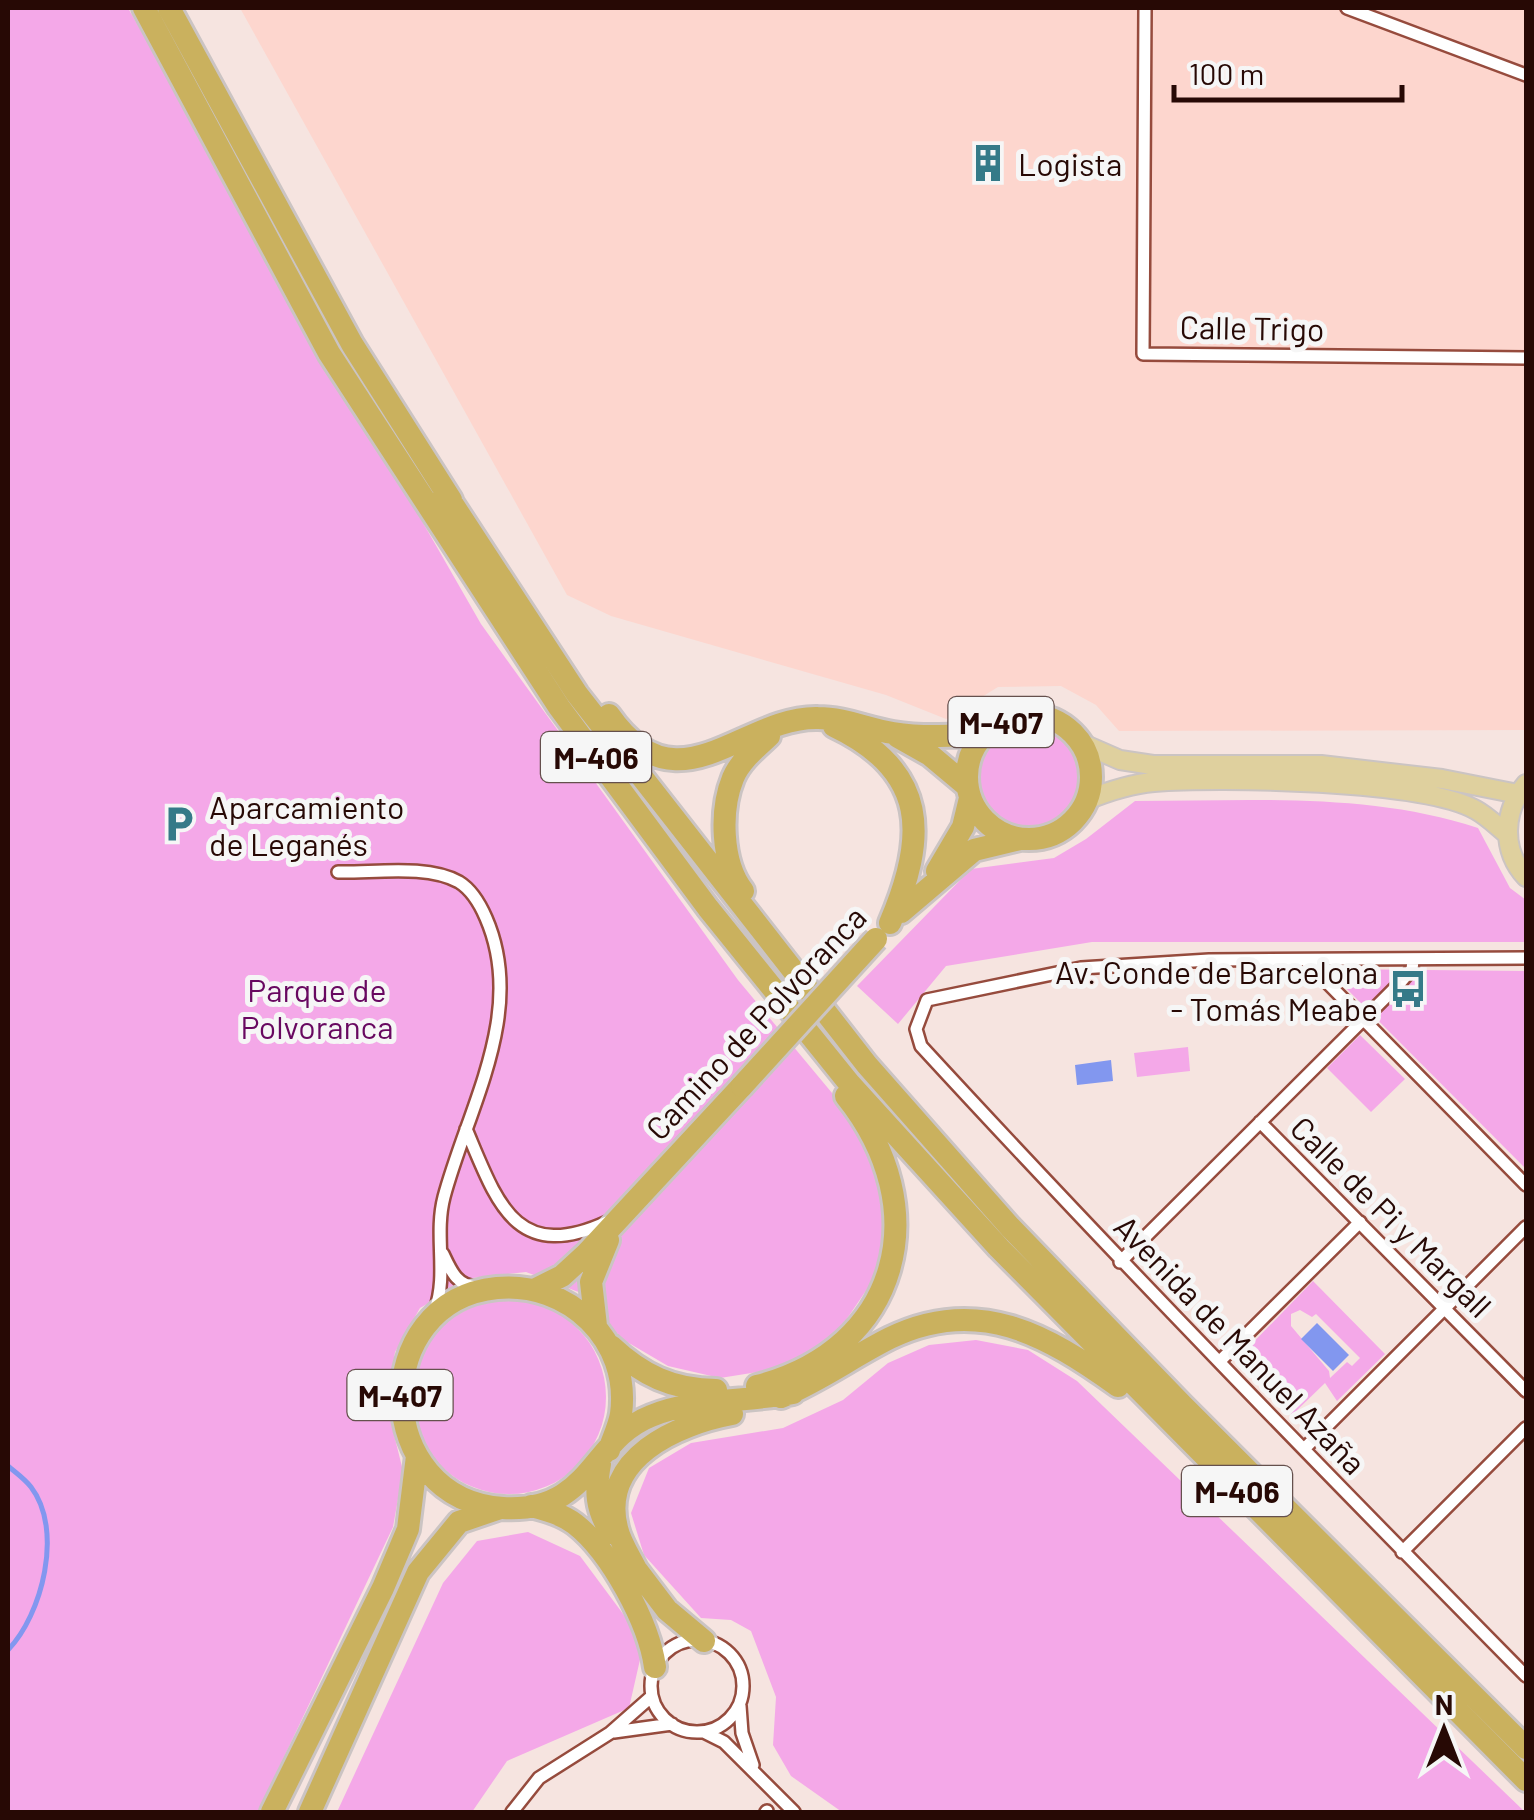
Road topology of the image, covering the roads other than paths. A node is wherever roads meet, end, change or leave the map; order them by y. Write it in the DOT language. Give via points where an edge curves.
graph roads {
  1 [pos="144,8"];
  2 [pos="169,8"];
  3 [pos="1145,8"];
  4 [pos="1347,8"];
  5 [pos="1526,75"];
  6 [pos="1526,358"];
  7 [pos="444,491"];
  8 [pos="816,718"];
  9 [pos="780,725"];
  10 [pos="891,733"];
  11 [pos="985,733"];
  12 [pos="1080,743"];
  13 [pos="1522,789"];
  14 [pos="969,792"];
  15 [pos="1087,800"];
  16 [pos="1507,834"];
  17 [pos="1023,839"];
  18 [pos="338,872"];
  19 [pos="1526,877"];
  20 [pos="927,886"];
  21 [pos="708,908"];
  22 [pos="883,931"];
  23 [pos="1526,958"];
  24 [pos="1413,961"];
  25 [pos="1307,962"];
  26 [pos="1361,1018"];
  27 [pos="866,1065"];
  28 [pos="1260,1122"];
  29 [pos="466,1129"];
  30 [pos="1526,1185"];
  31 [pos="626,1210"];
  32 [pos="1360,1222"];
  33 [pos="1526,1226"];
  34 [pos="437,1236"];
  35 [pos="1120,1262"];
  36 [pos="490,1288"];
  37 [pos="536,1290"];
  38 [pos="1445,1308"];
  39 [pos="432,1319"];
  40 [pos="602,1335"];
  41 [pos="1221,1360"];
  42 [pos="1526,1391"];
  43 [pos="792,1392"];
  44 [pos="1167,1422"];
  45 [pos="1526,1428"];
  46 [pos="1306,1446"];
  47 [pos="416,1456"];
  48 [pos="605,1456"];
  49 [pos="531,1506"];
  50 [pos="501,1508"];
  51 [pos="1402,1552"];
  52 [pos="637,1571"];
  53 [pos="704,1641"];
  54 [pos="656,1667"];
  55 [pos="1526,1676"];
  56 [pos="652,1696"];
  57 [pos="740,1703"];
  58 [pos="672,1724"];
  59 [pos="704,1732"];
  60 [pos="610,1733"];
  61 [pos="1526,1748"];
  62 [pos="1526,1780"];
  63 [pos="766,1786"];
  64 [pos="272,1812"];
  65 [pos="310,1812"];
  66 [pos="512,1812"];
  67 [pos="794,1812"];
  1 -- 21 [label="highway, M-406" via="339,370 559,707"];
  2 -- 7 [label="highway, M-406" via="352,344"];
  3 -- 6 [label="street, Calle Trigo" via="1143,354"];
  4 -- 5 [label="street"];
  7 -- 9 [label="highway, M-406" via="616,725 648,750 685,759 721,752"];
  7 -- 27 [label="highway, M-406" via="577,694"];
  8 -- 9 [label="highway, M-406"];
  8 -- 10 [label="highway, M-406"];
  8 -- 22 [label="highway" via="880,755 914,812 910,878"];
  9 -- 27 [label="highway, M-406" via="734,776 725,825 728,855 738,885"];
  10 -- 11 [label="highway, M-406"];
  10 -- 14 [label="highway, M-406" via="930,755"];
  11 -- 12 [label="highway, M-407" via="1017,716 1035,716 1053,720"];
  11 -- 14 [label="highway, M-407" via="968,767"];
  12 -- 13 [label="main road" via="1154,765 1321,765"];
  12 -- 15 [label="highway, M-407" via="1091,780"];
  13 -- 16 [label="main road"];
  14 -- 17 [label="highway" via="991,826"];
  14 -- 20 [label="highway, Camino de Polvoranca / M-407" via="963,827"];
  15 -- 16 [label="main road" via="1155,782 1308,783 1438,798 1475,809"];
  15 -- 17 [label="highway, M-407" via="1062,830"];
  16 -- 19 [label="main road"];
  17 -- 20 [label="highway, Camino de Polvoranca / M-407" via="974,850"];
  18 -- 29 [label="street" via="434,874 458,882 484,912 498,952 502,1006"];
  20 -- 22 [label="highway, Camino de Polvoranca / M-407"];
  21 -- 40 [label="highway, M-406" via="734,956 853,1104 878,1149 898,1206 896,1248 887,1281 858,1329 838,1351 787,1378 690,1390 634,1368"];
  21 -- 44 [label="highway, M-406" via="848,1083"];
  22 -- 31 [label="highway, Camino de Polvoranca / M-407, bridge"];
  23 -- 24 [label="street"];
  24 -- 25 [label="street"];
  24 -- 26 [label="street" via="1412,970"];
  25 -- 26 [label="street"];
  25 -- 35 [label="street, Avenida de Manuel Azaña" via="1082,968 927,1000 916,1029 922,1046"];
  26 -- 28 [label="street"];
  26 -- 30 [label="street"];
  27 -- 61 [label="highway, M-406" via="1142,1364"];
  28 -- 32 [label="street, Calle de Pi y Margall"];
  28 -- 35 [label="street"];
  29 -- 31 [label="street" via="506,1213 533,1234 567,1237"];
  29 -- 34 [label="street"];
  31 -- 37 [label="highway, Camino de Polvoranca / M-407" via="562,1276"];
  31 -- 40 [label="highway, Camino de Polvoranca / M-407" via="594,1268 590,1297"];
  32 -- 38 [label="street, Calle de Pi y Margall"];
  32 -- 41 [label="street"];
  33 -- 38 [label="street"];
  34 -- 36 [label="street" via="453,1276 466,1287"];
  34 -- 39 [label="street" via="441,1279"];
  35 -- 41 [label="street, Avenida de Manuel Azaña"];
  36 -- 37 [label="highway, M-407"];
  36 -- 39 [label="highway, M-407"];
  37 -- 40 [label="highway, M-407" via="579,1310"];
  38 -- 42 [label="street, Calle de Pi y Margall"];
  38 -- 46 [label="street"];
  39 -- 47 [label="highway, M-407" via="403,1370 404,1429"];
  40 -- 48 [label="highway, M-407" via="620,1378 621,1415"];
  41 -- 46 [label="street, Avenida de Manuel Azaña"];
  43 -- 44 [label="highway, M-406" via="918,1326 982,1321 1059,1344"];
  43 -- 48 [label="highway, M-406" via="680,1406 647,1417"];
  43 -- 52 [label="highway, M-406" via="668,1432 620,1479 617,1528"];
  44 -- 62 [label="highway, M-406"];
  45 -- 51 [label="street"];
  46 -- 51 [label="street, Avenida de Manuel Azaña"];
  47 -- 50 [label="highway, M-407" via="468,1500"];
  47 -- 64 [label="highway, M-407" via="408,1529"];
  48 -- 49 [label="highway, M-407" via="582,1483"];
  48 -- 52 [label="highway" via="595,1491 601,1517"];
  49 -- 50 [label="highway, M-407"];
  49 -- 54 [label="highway" via="575,1523 592,1542 645,1623"];
  50 -- 65 [label="highway, M-407" via="458,1522 418,1572"];
  51 -- 55 [label="street, Avenida de Manuel Azaña"];
  52 -- 53 [label="highway" via="667,1610"];
  53 -- 54 [label="street" via="675,1646"];
  53 -- 57 [label="street" via="737,1663"];
  54 -- 56 [label="street"];
  56 -- 58 [label="street"];
  56 -- 60 [label="street"];
  57 -- 59 [label="street" via="726,1722"];
  57 -- 63 [label="street" via="750,1759"];
  58 -- 59 [label="street"];
  58 -- 60 [label="street"];
  59 -- 63 [label="street" via="724,1742"];
  60 -- 66 [label="street" via="539,1778"];
  63 -- 67 [label="street"];
}
